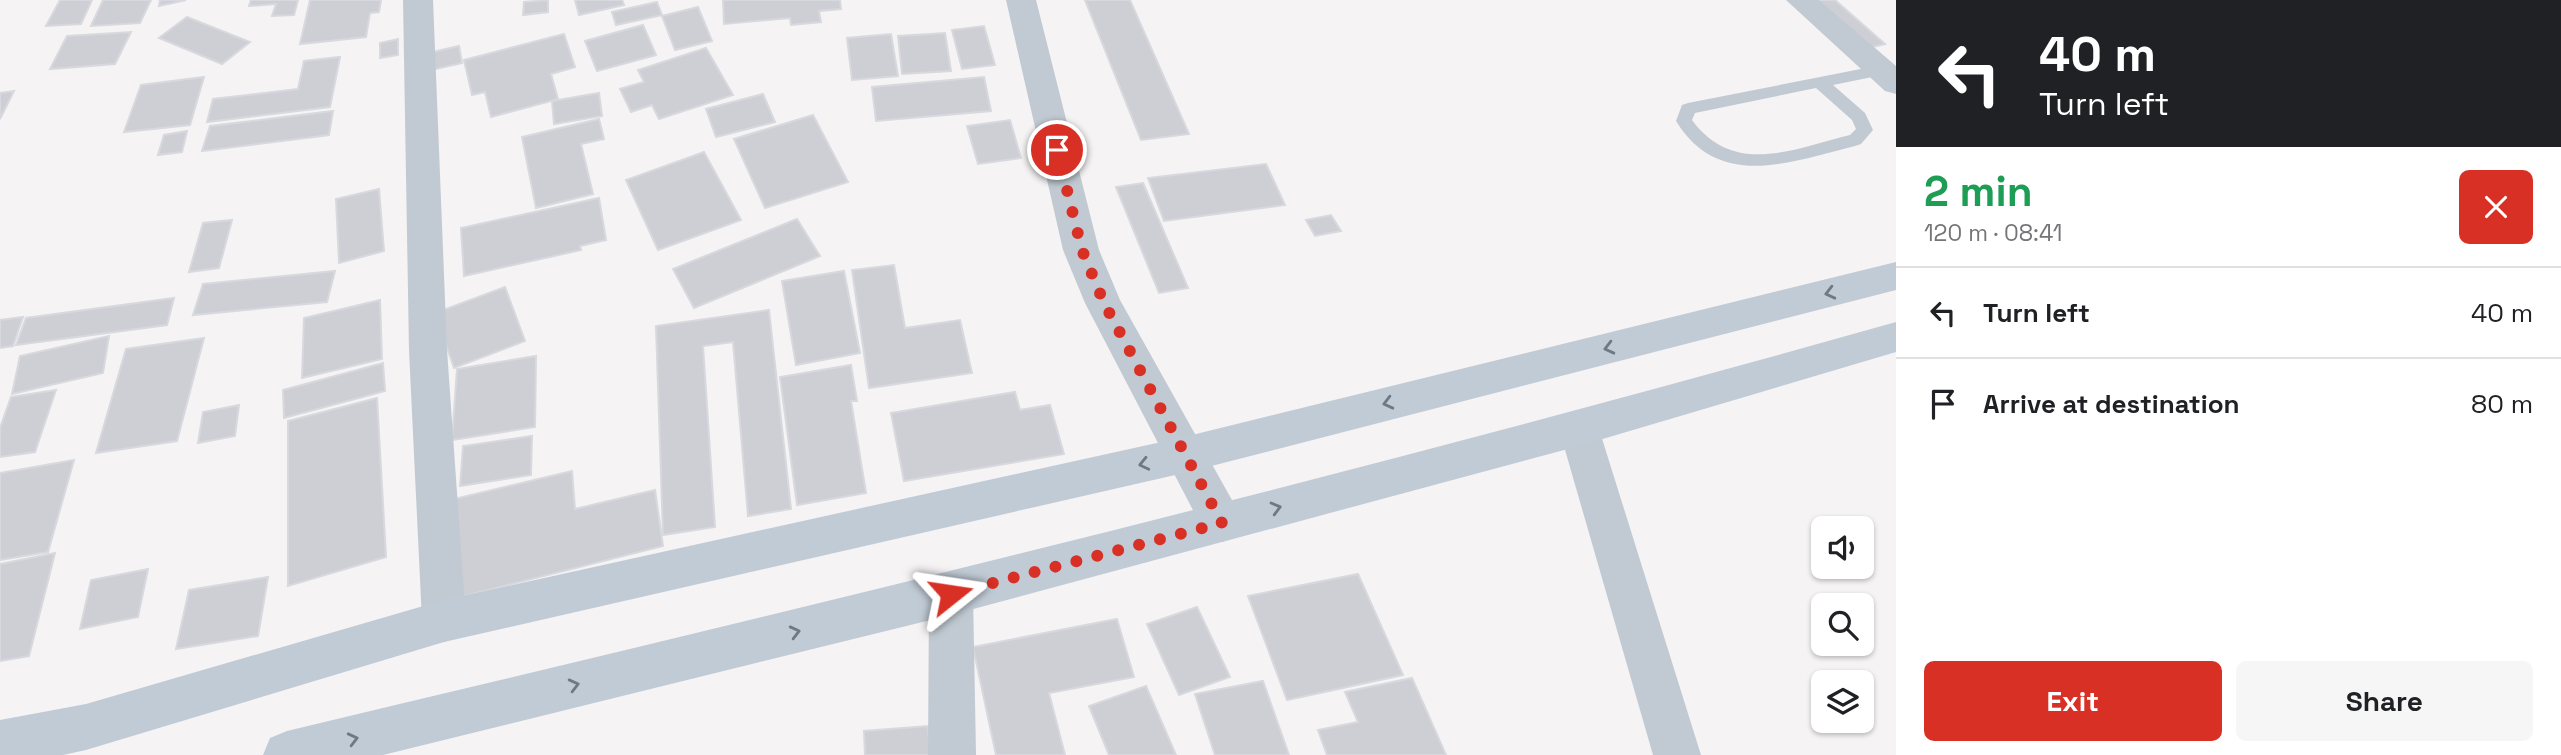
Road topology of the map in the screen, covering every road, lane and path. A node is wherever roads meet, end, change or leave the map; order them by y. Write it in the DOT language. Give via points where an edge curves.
graph roads {
  1 [pos="418,0"];
  2 [pos="1021,0"];
  3 [pos="1801,0"];
  4 [pos="1888,77"];
  5 [pos="1819,82"];
  6 [pos="1896,276"];
  7 [pos="1896,337"];
  8 [pos="1579,429"];
  9 [pos="1184,454"];
  10 [pos="1222,523"];
  11 [pos="951,594"];
  12 [pos="444,621"];
  13 [pos="0,744"];
  14 [pos="286,755"];
  15 [pos="952,755"];
  16 [pos="1677,755"];
  1 -- 12 [label="street" via="428,350"];
  2 -- 9 [label="street" via="1082,250 1104,303"];
  3 -- 4 [label="street"];
  4 -- 5 [label="lane"];
  5 -- 5 [label="lane" via="1859,117 1865,130 1855,140 1759,161 1737,160 1707,149 1684,121 1688,109"];
  6 -- 9 [label="street, one-way"];
  7 -- 8 [label="street"];
  10 -- 8 [label="street, one-way"];
  8 -- 16 [label="street"];
  9 -- 10 [label="street"];
  9 -- 12 [label="street, one-way"];
  10 -- 11 [label="street"];
  14 -- 11 [label="street, one-way"];
  11 -- 15 [label="street"];
  12 -- 13 [label="street" via="86,727"];
}
